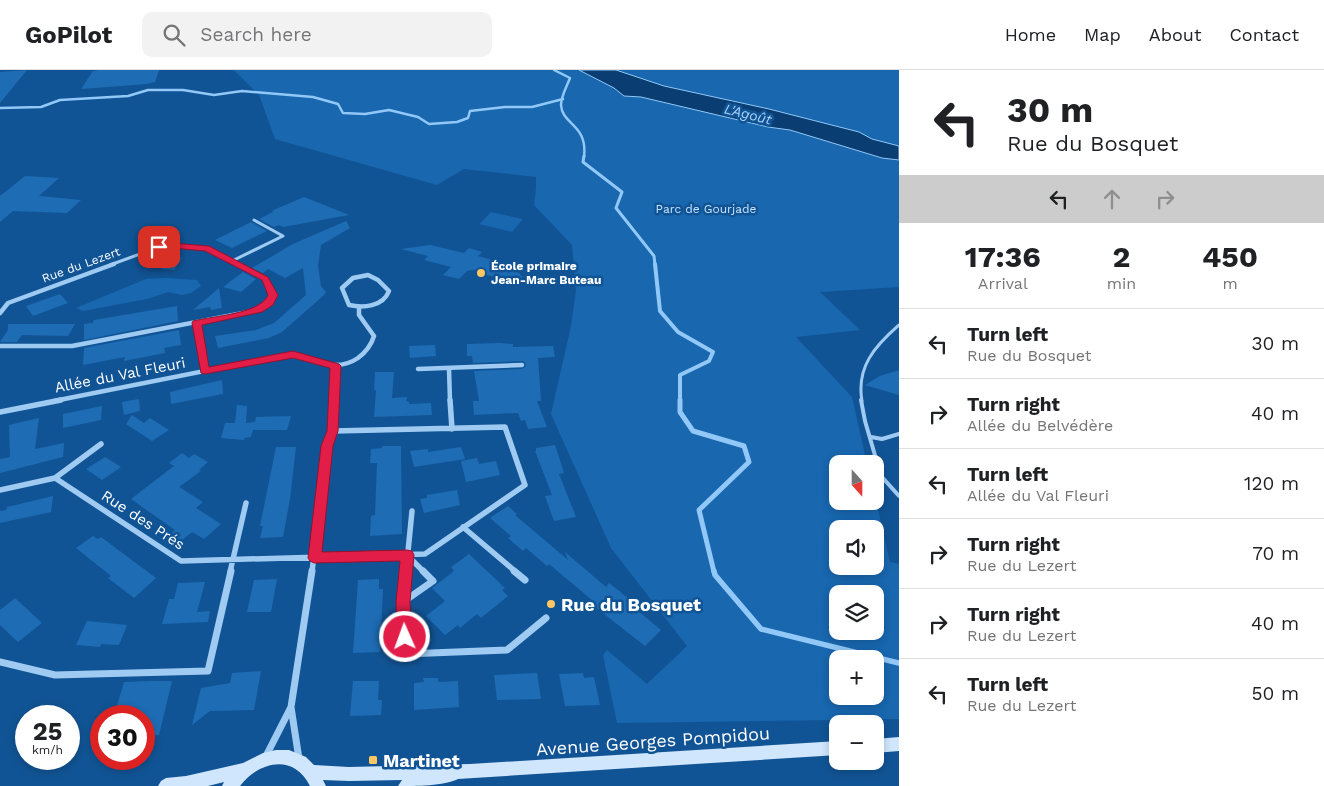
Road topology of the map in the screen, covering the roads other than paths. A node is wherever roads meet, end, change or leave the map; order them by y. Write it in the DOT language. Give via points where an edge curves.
graph roads {
  1 [pos="254,220"];
  2 [pos="232,261"];
  3 [pos="359,308"];
  4 [pos="0,314"];
  5 [pos="197,323"];
  6 [pos="899,325"];
  7 [pos="0,346"];
  8 [pos="522,365"];
  9 [pos="336,366"];
  10 [pos="418,369"];
  11 [pos="449,369"];
  12 [pos="205,371"];
  13 [pos="0,412"];
  14 [pos="452,429"];
  15 [pos="333,431"];
  16 [pos="899,434"];
  17 [pos="871,437"];
  18 [pos="101,444"];
  19 [pos="55,478"];
  20 [pos="0,490"];
  21 [pos="899,496"];
  22 [pos="246,502"];
  23 [pos="412,511"];
  24 [pos="464,527"];
  25 [pos="407,555"];
  26 [pos="314,558"];
  27 [pos="234,560"];
  28 [pos="525,580"];
  29 [pos="403,602"];
  30 [pos="546,618"];
  31 [pos="0,662"];
  32 [pos="291,707"];
  33 [pos="899,744"];
  34 [pos="884,745"];
  35 [pos="829,749"];
  36 [pos="265,758"];
  37 [pos="299,762"];
  38 [pos="244,770"];
  39 [pos="470,771"];
  40 [pos="311,772"];
  41 [pos="166,786"];
  42 [pos="230,786"];
  43 [pos="318,786"];
  44 [pos="406,786"];
  1 -- 2 [label="street" via="283,236"];
  2 -- 4 [label="street, Rue du Lezert" via="206,248 159,247 8,303"];
  2 -- 5 [label="street, Rue du Lezert" via="265,279 273,295 270,303 259,310"];
  3 -- 3 [label="street" via="383,301 389,291 368,275 347,280 342,288 349,305"];
  3 -- 9 [label="street" via="359,315 374,336 373,344 359,357"];
  5 -- 7 [label="street, Rue du Lezert" via="72,346"];
  5 -- 12 [label="street"];
  6 -- 17 [label="lane" via="878,342 862,371 860,392"];
  8 -- 11 [label="street"];
  9 -- 12 [label="street, Allée du Val Fleuri" via="293,354"];
  9 -- 15 [label="street"];
  10 -- 11 [label="street"];
  11 -- 14 [label="street"];
  12 -- 13 [label="street, Allée du Val Fleuri"];
  14 -- 15 [label="street"];
  14 -- 24 [label="street" via="505,427 525,485"];
  15 -- 26 [label="street" via="327,446"];
  16 -- 17 [label="lane"];
  17 -- 21 [label="lane" via="881,476"];
  18 -- 19 [label="street"];
  19 -- 20 [label="street"];
  19 -- 27 [label="street, Rue des Prés" via="181,561"];
  22 -- 27 [label="street"];
  23 -- 25 [label="street"];
  24 -- 25 [label="street" via="425,554"];
  24 -- 28 [label="street"];
  25 -- 26 [label="street"];
  25 -- 29 [label="street"];
  25 -- 29 [label="street" via="433,581"];
  26 -- 27 [label="street, Rue des Prés"];
  26 -- 32 [label="street"];
  27 -- 31 [label="street" via="208,671 55,674"];
  29 -- 30 [label="street" via="405,654 507,650"];
  32 -- 36 [label="street"];
  32 -- 37 [label="street"];
  33 -- 34 [label="main road"];
  35 -- 39 [label="main road, Avenue Georges Pompidou"];
  36 -- 37 [label="main road" via="282,756"];
  36 -- 38 [label="main road"];
  37 -- 40 [label="main road"];
  38 -- 41 [label="main road"];
  38 -- 42 [label="main road"];
  39 -- 40 [label="main road, Avenue Georges Pompidou"];
  39 -- 44 [label="main road, Avenue Georges Pompidou"];
  40 -- 43 [label="main road"];
}
